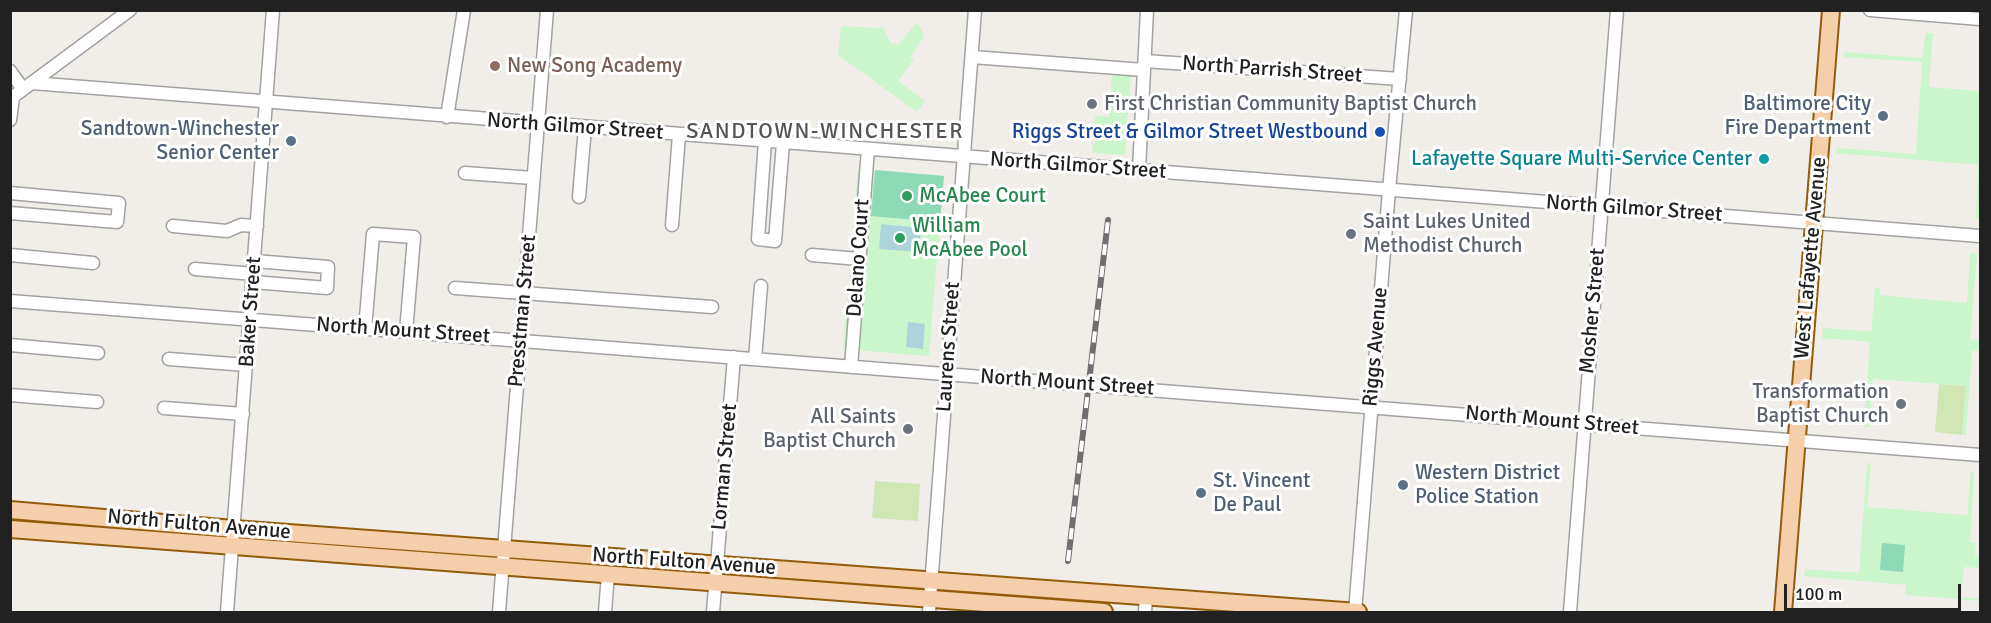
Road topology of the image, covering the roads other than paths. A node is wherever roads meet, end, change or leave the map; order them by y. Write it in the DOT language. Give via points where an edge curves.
graph roads {
  1 [pos="130,10"];
  2 [pos="273,10"];
  3 [pos="464,10"];
  4 [pos="547,10"];
  5 [pos="975,10"];
  6 [pos="1147,10"];
  7 [pos="1406,10"];
  8 [pos="1617,10"];
  9 [pos="1831,10"];
  10 [pos="1870,10"];
  11 [pos="1980,19"];
  12 [pos="972,57"];
  13 [pos="1144,65"];
  14 [pos="10,71"];
  15 [pos="1400,79"];
  16 [pos="27,86"];
  17 [pos="12,98"];
  18 [pos="266,102"];
  19 [pos="447,117"];
  20 [pos="10,120"];
  21 [pos="537,124"];
  22 [pos="585,127"];
  23 [pos="679,135"];
  24 [pos="765,141"];
  25 [pos="783,143"];
  26 [pos="868,149"];
  27 [pos="964,157"];
  28 [pos="1139,171"];
  29 [pos="465,173"];
  30 [pos="533,178"];
  31 [pos="1389,190"];
  32 [pos="10,193"];
  33 [pos="579,197"];
  34 [pos="1601,206"];
  35 [pos="10,213"];
  36 [pos="1814,223"];
  37 [pos="672,225"];
  38 [pos="173,226"];
  39 [pos="257,226"];
  40 [pos="1980,236"];
  41 [pos="10,255"];
  42 [pos="812,255"];
  43 [pos="859,259"];
  44 [pos="255,261"];
  45 [pos="93,263"];
  46 [pos="195,269"];
  47 [pos="253,278"];
  48 [pos="761,286"];
  49 [pos="456,288"];
  50 [pos="524,294"];
  51 [pos="10,301"];
  52 [pos="712,307"];
  53 [pos="250,320"];
  54 [pos="365,329"];
  55 [pos="406,332"];
  56 [pos="520,341"];
  57 [pos="10,345"];
  58 [pos="98,353"];
  59 [pos="734,357"];
  60 [pos="169,358"];
  61 [pos="755,359"];
  62 [pos="246,365"];
  63 [pos="851,367"];
  64 [pos="947,374"];
  65 [pos="10,395"];
  66 [pos="97,402"];
  67 [pos="1371,406"];
  68 [pos="164,408"];
  69 [pos="243,414"];
  70 [pos="1584,423"];
  71 [pos="1796,440"];
  72 [pos="1980,455"];
  73 [pos="10,510"];
  74 [pos="10,529"];
  75 [pos="234,529"];
  76 [pos="233,546"];
  77 [pos="504,548"];
  78 [pos="717,565"];
  79 [pos="503,566"];
  80 [pos="608,574"];
  81 [pos="931,581"];
  82 [pos="716,583"];
  83 [pos="1146,605"];
  84 [pos="929,606"];
  85 [pos="228,612"];
  86 [pos="499,612"];
  87 [pos="605,612"];
  88 [pos="713,612"];
  89 [pos="1104,612"];
  90 [pos="1356,612"];
  91 [pos="1570,612"];
  92 [pos="1783,612"];
  1 -- 16 [label="street"];
  2 -- 18 [label="street, Baker Street"];
  3 -- 19 [label="street"];
  4 -- 21 [label="street, Presstman Street"];
  5 -- 12 [label="street, Laurens Street"];
  6 -- 13 [label="street"];
  7 -- 15 [label="street, Riggs Avenue"];
  8 -- 34 [label="street, Mosher Street"];
  9 -- 36 [label="main road, West Lafayette Avenue"];
  10 -- 11 [label="street"];
  12 -- 13 [label="street, North Parrish Street"];
  12 -- 27 [label="street, Laurens Street"];
  13 -- 15 [label="street, North Parrish Street"];
  13 -- 28 [label="street"];
  14 -- 16 [label="street"];
  15 -- 31 [label="street, Riggs Avenue"];
  16 -- 17 [label="street"];
  16 -- 18 [label="street, North Gilmor Street"];
  17 -- 20 [label="street"];
  18 -- 19 [label="street, North Gilmor Street"];
  18 -- 39 [label="street, Baker Street"];
  19 -- 21 [label="street, North Gilmor Street"];
  21 -- 22 [label="street, North Gilmor Street"];
  21 -- 30 [label="street, Presstman Street"];
  22 -- 23 [label="street, North Gilmor Street"];
  22 -- 33 [label="street"];
  23 -- 24 [label="street, North Gilmor Street"];
  23 -- 37 [label="street"];
  24 -- 25 [label="street, North Gilmor Street"];
  24 -- 25 [label="street" via="758,239 775,241"];
  25 -- 26 [label="street, North Gilmor Street"];
  26 -- 27 [label="street, North Gilmor Street"];
  26 -- 43 [label="street, Delano Court"];
  27 -- 28 [label="street, North Gilmor Street"];
  27 -- 64 [label="street, Laurens Street"];
  28 -- 31 [label="street, North Gilmor Street"];
  29 -- 30 [label="street"];
  30 -- 50 [label="street, Presstman Street"];
  31 -- 34 [label="street, North Gilmor Street"];
  31 -- 67 [label="street, Riggs Avenue"];
  32 -- 35 [label="street" via="119,203 117,222"];
  34 -- 36 [label="street, North Gilmor Street"];
  34 -- 70 [label="street, Mosher Street"];
  36 -- 40 [label="street, North Gilmor Street"];
  36 -- 71 [label="main road, West Lafayette Avenue"];
  38 -- 39 [label="street" via="227,231 241,225"];
  39 -- 44 [label="street, Baker Street"];
  41 -- 45 [label="street"];
  42 -- 43 [label="street"];
  43 -- 63 [label="street, Delano Court"];
  44 -- 47 [label="street, Baker Street"];
  44 -- 47 [label="street" via="328,267 327,288"];
  46 -- 47 [label="street"];
  47 -- 53 [label="street, Baker Street"];
  48 -- 61 [label="street"];
  49 -- 50 [label="street"];
  50 -- 52 [label="street"];
  50 -- 56 [label="street, Presstman Street"];
  51 -- 53 [label="street, North Mount Street"];
  53 -- 54 [label="street, North Mount Street"];
  53 -- 62 [label="street, Baker Street"];
  54 -- 55 [label="street, North Mount Street"];
  54 -- 55 [label="street" via="373,234 383,234 414,237"];
  55 -- 56 [label="street, North Mount Street"];
  56 -- 59 [label="street, North Mount Street"];
  56 -- 77 [label="street, Presstman Street"];
  57 -- 58 [label="street"];
  59 -- 61 [label="street, North Mount Street"];
  59 -- 78 [label="street, Lorman Street"];
  60 -- 62 [label="street"];
  61 -- 63 [label="street, North Mount Street"];
  62 -- 69 [label="street, Baker Street"];
  63 -- 64 [label="street, North Mount Street"];
  64 -- 67 [label="street, North Mount Street, bridge"];
  64 -- 81 [label="street, Laurens Street"];
  65 -- 66 [label="street"];
  67 -- 70 [label="street, North Mount Street"];
  67 -- 90 [label="street, Riggs Avenue"];
  68 -- 69 [label="street"];
  69 -- 75 [label="street, Baker Street"];
  70 -- 71 [label="street, North Mount Street"];
  70 -- 91 [label="street, Mosher Street"];
  71 -- 72 [label="street, North Mount Street"];
  71 -- 92 [label="main road, West Lafayette Avenue"];
  73 -- 75 [label="main road, North Fulton Avenue"];
  74 -- 76 [label="main road, North Fulton Avenue"];
  75 -- 76 [label="street, Baker Street"];
  75 -- 77 [label="main road, North Fulton Avenue"];
  76 -- 79 [label="main road, North Fulton Avenue"];
  76 -- 85 [label="street, Baker Street"];
  77 -- 78 [label="main road, North Fulton Avenue"];
  77 -- 79 [label="street, Presstman Street"];
  78 -- 81 [label="main road, North Fulton Avenue"];
  78 -- 82 [label="street, Lorman Street"];
  79 -- 80 [label="main road, North Fulton Avenue"];
  79 -- 86 [label="street, Presstman Street"];
  80 -- 82 [label="main road, North Fulton Avenue"];
  80 -- 87 [label="street"];
  81 -- 83 [label="main road, North Fulton Avenue"];
  81 -- 84 [label="street, Laurens Street"];
  82 -- 84 [label="main road, North Fulton Avenue"];
  82 -- 88 [label="street, Lorman Street"];
  83 -- 90 [label="main road, North Fulton Avenue"];
  84 -- 89 [label="main road, North Fulton Avenue"];
}
